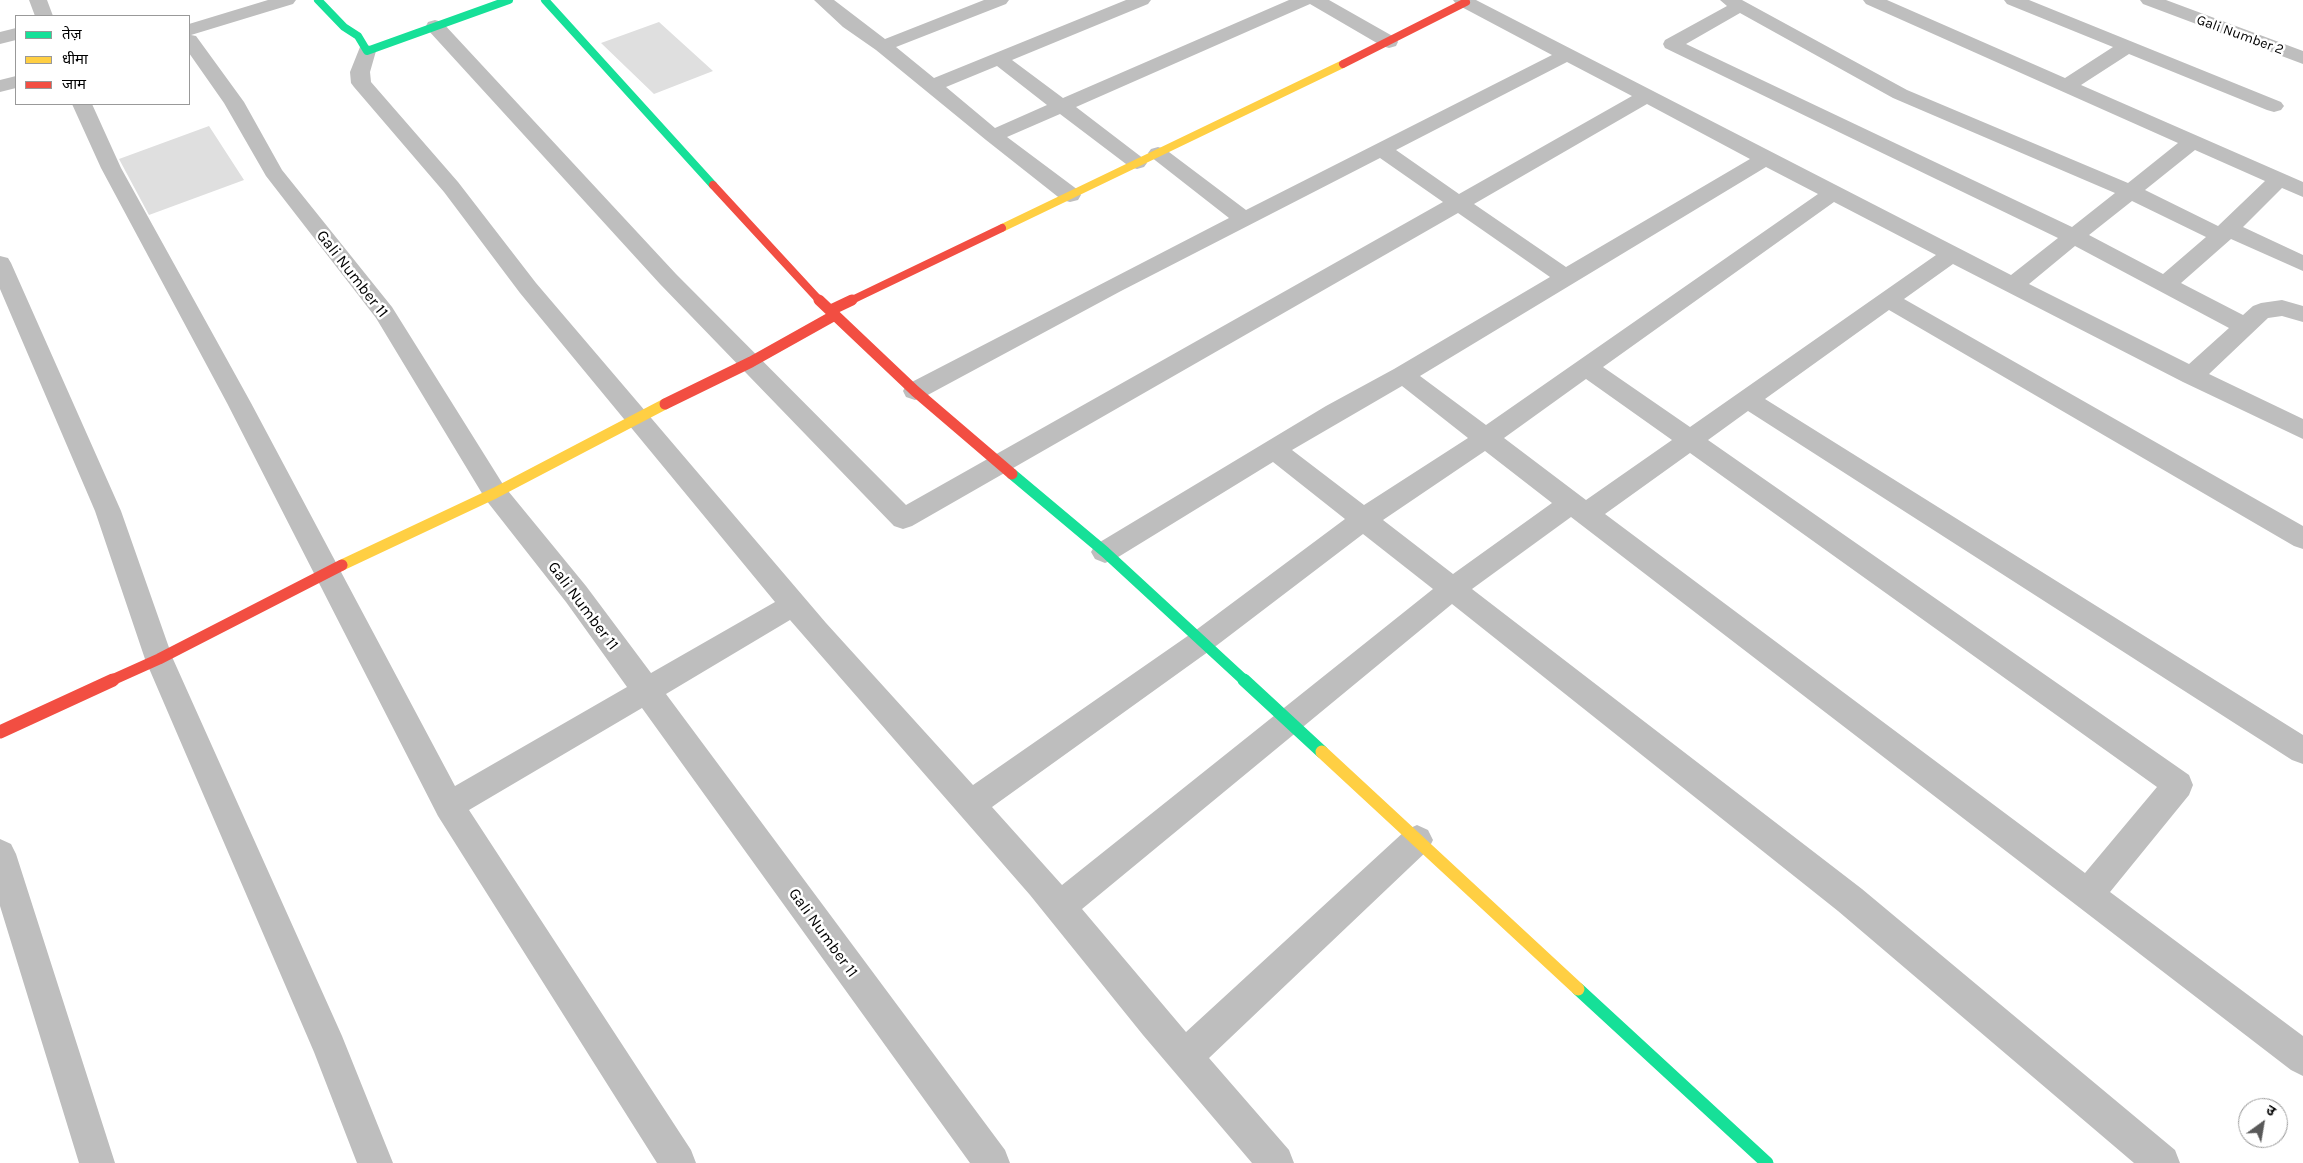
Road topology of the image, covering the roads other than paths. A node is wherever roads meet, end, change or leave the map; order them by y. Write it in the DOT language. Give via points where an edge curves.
graph roads {
  1 [pos="38,0"];
  2 [pos="287,0"];
  3 [pos="318,0"];
  4 [pos="509,0"];
  5 [pos="545,0"];
  6 [pos="1000,0"];
  7 [pos="1142,0"];
  8 [pos="1304,0"];
  9 [pos="1316,0"];
  10 [pos="1872,0"];
  11 [pos="2013,0"];
  12 [pos="2149,0"];
  13 [pos="1464,1"];
  14 [pos="833,2"];
  15 [pos="489,3"];
  16 [pos="1734,3"];
  17 [pos="44,15"];
  18 [pos="435,26"];
  19 [pos="190,30"];
  20 [pos="15,34"];
  21 [pos="0,38"];
  22 [pos="190,41"];
  23 [pos="1389,42"];
  24 [pos="883,46"];
  25 [pos="2126,47"];
  26 [pos="367,51"];
  27 [pos="1566,55"];
  28 [pos="2303,58"];
  29 [pos="999,59"];
  30 [pos="15,82"];
  31 [pos="0,86"];
  32 [pos="932,86"];
  33 [pos="2066,86"];
  34 [pos="1646,96"];
  35 [pos="82,105"];
  36 [pos="2274,106"];
  37 [pos="1061,107"];
  38 [pos="993,136"];
  39 [pos="2192,142"];
  40 [pos="1381,149"];
  41 [pos="1158,153"];
  42 [pos="1766,158"];
  43 [pos="1137,163"];
  44 [pos="2279,179"];
  45 [pos="2303,190"];
  46 [pos="2129,191"];
  47 [pos="1833,193"];
  48 [pos="1070,195"];
  49 [pos="1459,203"];
  50 [pos="1244,219"];
  51 [pos="2224,233"];
  52 [pos="2073,236"];
  53 [pos="1952,254"];
  54 [pos="0,262"];
  55 [pos="2303,264"];
  56 [pos="1566,278"];
  57 [pos="2165,284"];
  58 [pos="2012,285"];
  59 [pos="1887,299"];
  60 [pos="2303,314"];
  61 [pos="835,315"];
  62 [pos="2245,326"];
  63 [pos="751,362"];
  64 [pos="1586,367"];
  65 [pos="1403,375"];
  66 [pos="2192,376"];
  67 [pos="915,391"];
  68 [pos="1747,399"];
  69 [pos="638,417"];
  70 [pos="2303,430"];
  71 [pos="1486,438"];
  72 [pos="1689,440"];
  73 [pos="1276,450"];
  74 [pos="1001,464"];
  75 [pos="495,493"];
  76 [pos="1579,508"];
  77 [pos="1364,519"];
  78 [pos="2303,539"];
  79 [pos="1105,552"];
  80 [pos="327,572"];
  81 [pos="1453,588"];
  82 [pos="794,605"];
  83 [pos="1202,641"];
  84 [pos="159,659"];
  85 [pos="647,691"];
  86 [pos="1288,721"];
  87 [pos="0,732"];
  88 [pos="2303,751"];
  89 [pos="971,804"];
  90 [pos="449,806"];
  91 [pos="1417,840"];
  92 [pos="0,854"];
  93 [pos="2088,894"];
  94 [pos="1060,907"];
  95 [pos="1185,1057"];
  96 [pos="2303,1058"];
  97 [pos="96,1163"];
  98 [pos="374,1163"];
  99 [pos="678,1163"];
  100 [pos="992,1163"];
  101 [pos="1276,1163"];
  102 [pos="1767,1163"];
  103 [pos="2162,1163"];
  1 -- 17 [label="street"];
  2 -- 19 [label="street"];
  3 -- 26 [label="street" via="358,36"];
  4 -- 15 [label="street"];
  5 -- 61 [label="street" via="810,292"];
  6 -- 24 [label="street"];
  7 -- 29 [label="street"];
  8 -- 37 [label="street"];
  9 -- 23 [label="street"];
  10 -- 33 [label="street"];
  11 -- 25 [label="street"];
  12 -- 28 [label="street, Gali Number 2"];
  13 -- 23 [label="street"];
  13 -- 27 [label="street"];
  14 -- 24 [label="street"];
  15 -- 18 [label="street"];
  16 -- 46 [label="street" via="1900,94"];
  16 -- 52 [label="street" via="1672,44"];
  18 -- 26 [label="street"];
  18 -- 63 [label="street" via="643,253"];
  20 -- 21 [label="street"];
  22 -- 75 [label="street, Gali Number 11" via="234,102 273,172 384,313"];
  23 -- 41 [label="street"];
  24 -- 32 [label="street"];
  25 -- 33 [label="street"];
  25 -- 36 [label="street"];
  26 -- 69 [label="street" via="360,72 361,83 451,187 528,288"];
  27 -- 34 [label="street"];
  27 -- 40 [label="street"];
  29 -- 32 [label="street"];
  29 -- 37 [label="street"];
  30 -- 31 [label="street"];
  32 -- 38 [label="street"];
  33 -- 39 [label="street"];
  34 -- 42 [label="street"];
  34 -- 49 [label="street"];
  35 -- 80 [label="street" via="111,168 240,403"];
  37 -- 38 [label="street"];
  37 -- 43 [label="street"];
  38 -- 48 [label="street"];
  39 -- 44 [label="street"];
  39 -- 46 [label="street"];
  40 -- 49 [label="street"];
  40 -- 50 [label="street"];
  41 -- 43 [label="street"];
  41 -- 50 [label="street"];
  42 -- 47 [label="street"];
  42 -- 56 [label="street"];
  43 -- 48 [label="street"];
  44 -- 45 [label="street"];
  44 -- 51 [label="street"];
  46 -- 51 [label="street"];
  46 -- 52 [label="street"];
  47 -- 53 [label="street"];
  47 -- 64 [label="street"];
  48 -- 61 [label="street" via="833,309"];
  49 -- 56 [label="street"];
  49 -- 74 [label="street"];
  50 -- 67 [label="street"];
  51 -- 55 [label="street"];
  51 -- 57 [label="street"];
  52 -- 57 [label="street"];
  52 -- 58 [label="street"];
  53 -- 58 [label="street"];
  53 -- 59 [label="street"];
  54 -- 84 [label="street" via="108,511"];
  56 -- 65 [label="street"];
  57 -- 62 [label="street"];
  58 -- 66 [label="street"];
  59 -- 68 [label="street"];
  59 -- 78 [label="street"];
  60 -- 62 [label="street" via="2282,308 2261,311"];
  61 -- 63 [label="street"];
  61 -- 67 [label="street"];
  62 -- 66 [label="street"];
  63 -- 69 [label="street"];
  63 -- 74 [label="street" via="903,519"];
  64 -- 71 [label="street"];
  64 -- 72 [label="street"];
  65 -- 71 [label="street"];
  65 -- 73 [label="street" via="1334,412"];
  66 -- 70 [label="street"];
  67 -- 74 [label="street"];
  68 -- 72 [label="street"];
  68 -- 88 [label="street"];
  69 -- 75 [label="street"];
  69 -- 82 [label="street"];
  71 -- 76 [label="street"];
  71 -- 77 [label="street"];
  72 -- 76 [label="street"];
  72 -- 93 [label="street" via="2178,785"];
  73 -- 77 [label="street"];
  73 -- 79 [label="street"];
  74 -- 79 [label="street"];
  75 -- 80 [label="street"];
  75 -- 85 [label="street, Gali Number 11" via="576,594"];
  76 -- 81 [label="street"];
  76 -- 93 [label="street"];
  77 -- 81 [label="street"];
  77 -- 83 [label="street"];
  79 -- 83 [label="street"];
  80 -- 84 [label="street"];
  80 -- 90 [label="street"];
  81 -- 86 [label="street"];
  81 -- 103 [label="street" via="1850,900"];
  82 -- 85 [label="street"];
  82 -- 89 [label="street"];
  83 -- 86 [label="street"];
  83 -- 89 [label="street"];
  84 -- 87 [label="street"];
  84 -- 98 [label="street" via="330,1048"];
  85 -- 90 [label="street"];
  85 -- 100 [label="street, Gali Number 11"];
  86 -- 91 [label="street"];
  86 -- 94 [label="street"];
  89 -- 94 [label="street"];
  90 -- 99 [label="street"];
  91 -- 95 [label="street"];
  91 -- 102 [label="street"];
  92 -- 97 [label="street"];
  93 -- 96 [label="street"];
  94 -- 95 [label="street"];
  95 -- 101 [label="street"];
}
